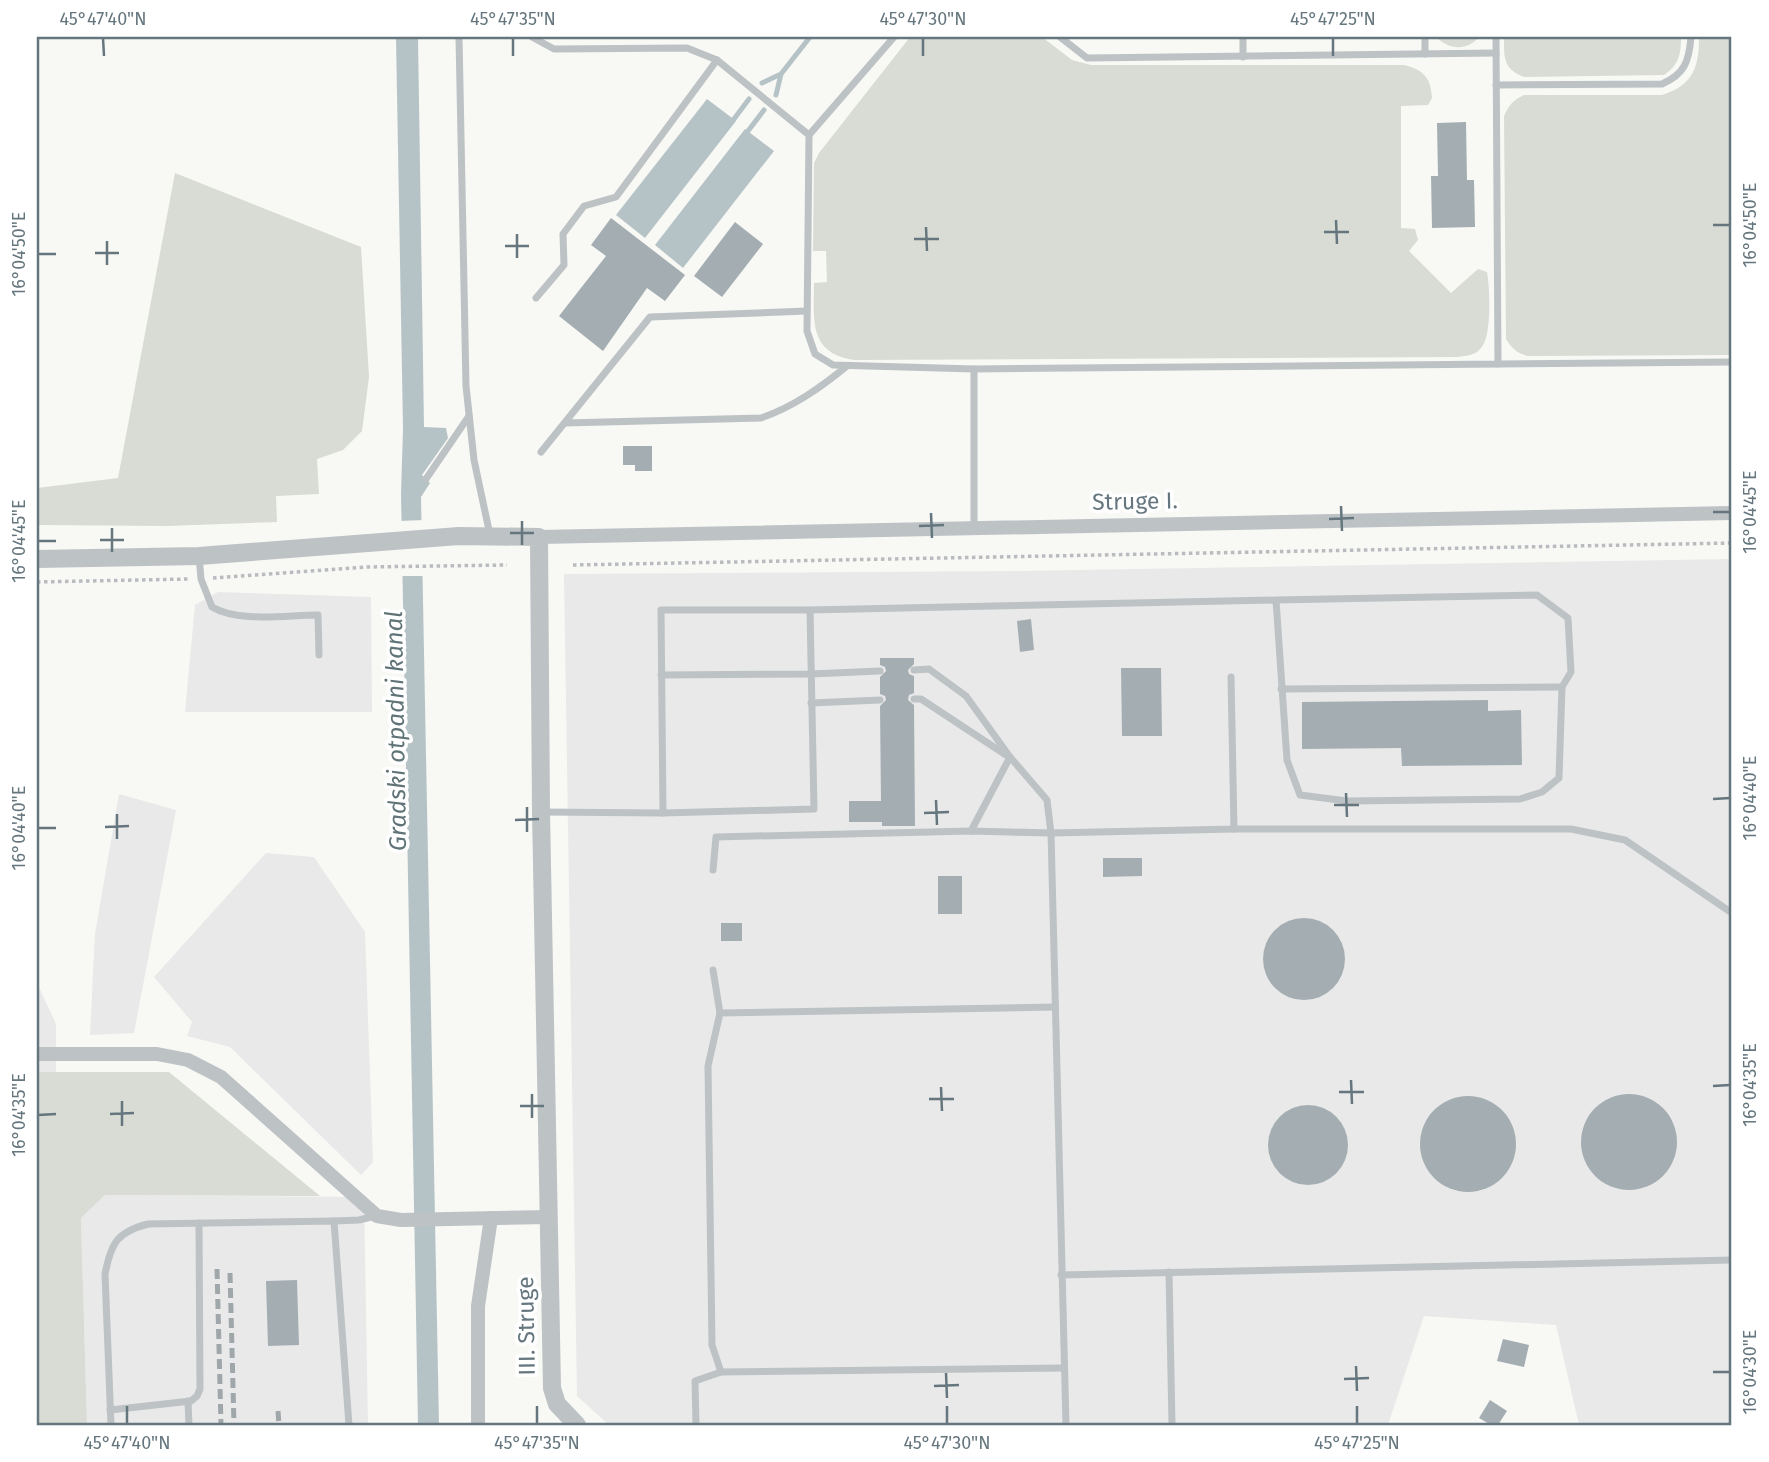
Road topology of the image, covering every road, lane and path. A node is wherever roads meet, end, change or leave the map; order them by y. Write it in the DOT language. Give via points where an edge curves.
graph roads {
  1 [pos="459,37"];
  2 [pos="532,37"];
  3 [pos="894,37"];
  4 [pos="1060,37"];
  5 [pos="1243,37"];
  6 [pos="1424,37"];
  7 [pos="1496,37"];
  8 [pos="1691,37"];
  9 [pos="1496,53"];
  10 [pos="1425,54"];
  11 [pos="1243,57"];
  12 [pos="717,60"];
  13 [pos="1496,85"];
  14 [pos="809,135"];
  15 [pos="536,298"];
  16 [pos="807,311"];
  17 [pos="1732,362"];
  18 [pos="1498,364"];
  19 [pos="847,365"];
  20 [pos="974,369"];
  21 [pos="470,415"];
  22 [pos="565,423"];
  23 [pos="541,452"];
  24 [pos="426,479"];
  25 [pos="1732,513"];
  26 [pos="974,527"];
  27 [pos="490,536"];
  28 [pos="539,537"];
  29 [pos="1732,543"];
  30 [pos="199,556"];
  31 [pos="37,559"];
  32 [pos="508,565"];
  33 [pos="573,565"];
  34 [pos="213,578"];
  35 [pos="188,579"];
  36 [pos="37,582"];
  37 [pos="1276,600"];
  38 [pos="810,610"];
  39 [pos="319,655"];
  40 [pos="914,670"];
  41 [pos="880,671"];
  42 [pos="811,674"];
  43 [pos="660,675"];
  44 [pos="1231,677"];
  45 [pos="1562,687"];
  46 [pos="1282,689"];
  47 [pos="914,699"];
  48 [pos="880,700"];
  49 [pos="811,703"];
  50 [pos="1010,757"];
  51 [pos="541,812"];
  52 [pos="663,813"];
  53 [pos="1234,829"];
  54 [pos="971,831"];
  55 [pos="1051,832"];
  56 [pos="713,870"];
  57 [pos="1732,913"];
  58 [pos="713,970"];
  59 [pos="1055,1007"];
  60 [pos="720,1013"];
  61 [pos="37,1054"];
  62 [pos="377,1216"];
  63 [pos="549,1217"];
  64 [pos="491,1218"];
  65 [pos="334,1221"];
  66 [pos="199,1223"];
  67 [pos="1732,1260"];
  68 [pos="1169,1272"];
  69 [pos="1061,1275"];
  70 [pos="1063,1368"];
  71 [pos="721,1373"];
  72 [pos="188,1401"];
  73 [pos="110,1410"];
  74 [pos="111,1425"];
  75 [pos="189,1425"];
  76 [pos="349,1425"];
  77 [pos="478,1425"];
  78 [pos="578,1425"];
  79 [pos="696,1425"];
  80 [pos="1066,1425"];
  81 [pos="1172,1425"];
  1 -- 21 [label="lane"];
  2 -- 12 [label="lane" via="554,49 687,48"];
  3 -- 14 [label="lane"];
  4 -- 11 [label="lane" via="1087,58"];
  5 -- 11 [label="lane"];
  6 -- 10 [label="lane"];
  7 -- 9 [label="lane"];
  8 -- 13 [label="lane" via="1684,70 1662,84"];
  9 -- 10 [label="lane"];
  9 -- 13 [label="lane"];
  10 -- 11 [label="lane"];
  12 -- 14 [label="lane"];
  12 -- 15 [label="lane" via="617,197 583,206 563,234 564,265"];
  13 -- 18 [label="lane"];
  14 -- 16 [label="lane"];
  16 -- 19 [label="lane" via="807,331 815,354 833,365"];
  16 -- 22 [label="lane" via="650,317"];
  17 -- 18 [label="lane"];
  18 -- 20 [label="lane"];
  19 -- 20 [label="lane"];
  19 -- 22 [label="lane" via="821,387 761,418"];
  20 -- 26 [label="lane"];
  21 -- 24 [label="lane"];
  21 -- 27 [label="lane"];
  22 -- 23 [label="lane"];
  25 -- 26 [label="street, Struge I."];
  26 -- 28 [label="street, Struge I."];
  27 -- 28 [label="street"];
  27 -- 30 [label="street"];
  28 -- 51 [label="street, III. Struge"];
  29 -- 33 [label="path"];
  30 -- 31 [label="street"];
  30 -- 39 [label="lane" via="201,579 212,607 237,616 318,615"];
  32 -- 34 [label="path" via="368,567"];
  35 -- 36 [label="path"];
  37 -- 38 [label="lane"];
  37 -- 45 [label="lane" via="1537,595 1568,618 1571,671"];
  37 -- 46 [label="lane"];
  38 -- 42 [label="lane"];
  38 -- 43 [label="lane" via="661,610"];
  40 -- 50 [label="lane" via="929,669 966,696"];
  41 -- 42 [label="lane"];
  42 -- 43 [label="lane"];
  42 -- 49 [label="lane"];
  43 -- 52 [label="lane"];
  44 -- 53 [label="lane"];
  45 -- 46 [label="lane"];
  45 -- 46 [label="lane" via="1559,778 1542,792 1520,799 1347,801 1300,794 1287,760"];
  47 -- 50 [label="lane" via="921,699"];
  48 -- 49 [label="lane"];
  49 -- 52 [label="lane" via="814,809"];
  50 -- 54 [label="lane"];
  50 -- 55 [label="lane" via="1047,800"];
  51 -- 52 [label="lane"];
  51 -- 63 [label="street, III. Struge"];
  53 -- 55 [label="lane"];
  53 -- 57 [label="lane" via="1571,829 1625,840"];
  54 -- 55 [label="lane"];
  54 -- 56 [label="lane" via="716,837"];
  55 -- 59 [label="lane"];
  58 -- 60 [label="lane"];
  59 -- 60 [label="lane"];
  59 -- 69 [label="lane"];
  60 -- 71 [label="lane" via="708,1066 712,1345"];
  61 -- 62 [label="street" via="157,1054 188,1060 221,1077"];
  62 -- 64 [label="street" via="401,1220"];
  62 -- 65 [label="lane"];
  63 -- 64 [label="street"];
  63 -- 78 [label="street, III. Struge" via="552,1388 557,1404"];
  64 -- 77 [label="street" via="478,1306"];
  65 -- 66 [label="lane"];
  65 -- 76 [label="lane"];
  66 -- 72 [label="lane" via="200,1389"];
  66 -- 73 [label="lane" via="131,1229 109,1253 105,1274"];
  67 -- 68 [label="lane"];
  68 -- 69 [label="lane"];
  68 -- 81 [label="lane"];
  69 -- 70 [label="lane"];
  70 -- 71 [label="lane"];
  70 -- 80 [label="lane"];
  71 -- 79 [label="lane" via="695,1381"];
  72 -- 73 [label="lane"];
  72 -- 75 [label="lane"];
  73 -- 74 [label="lane"];
}
